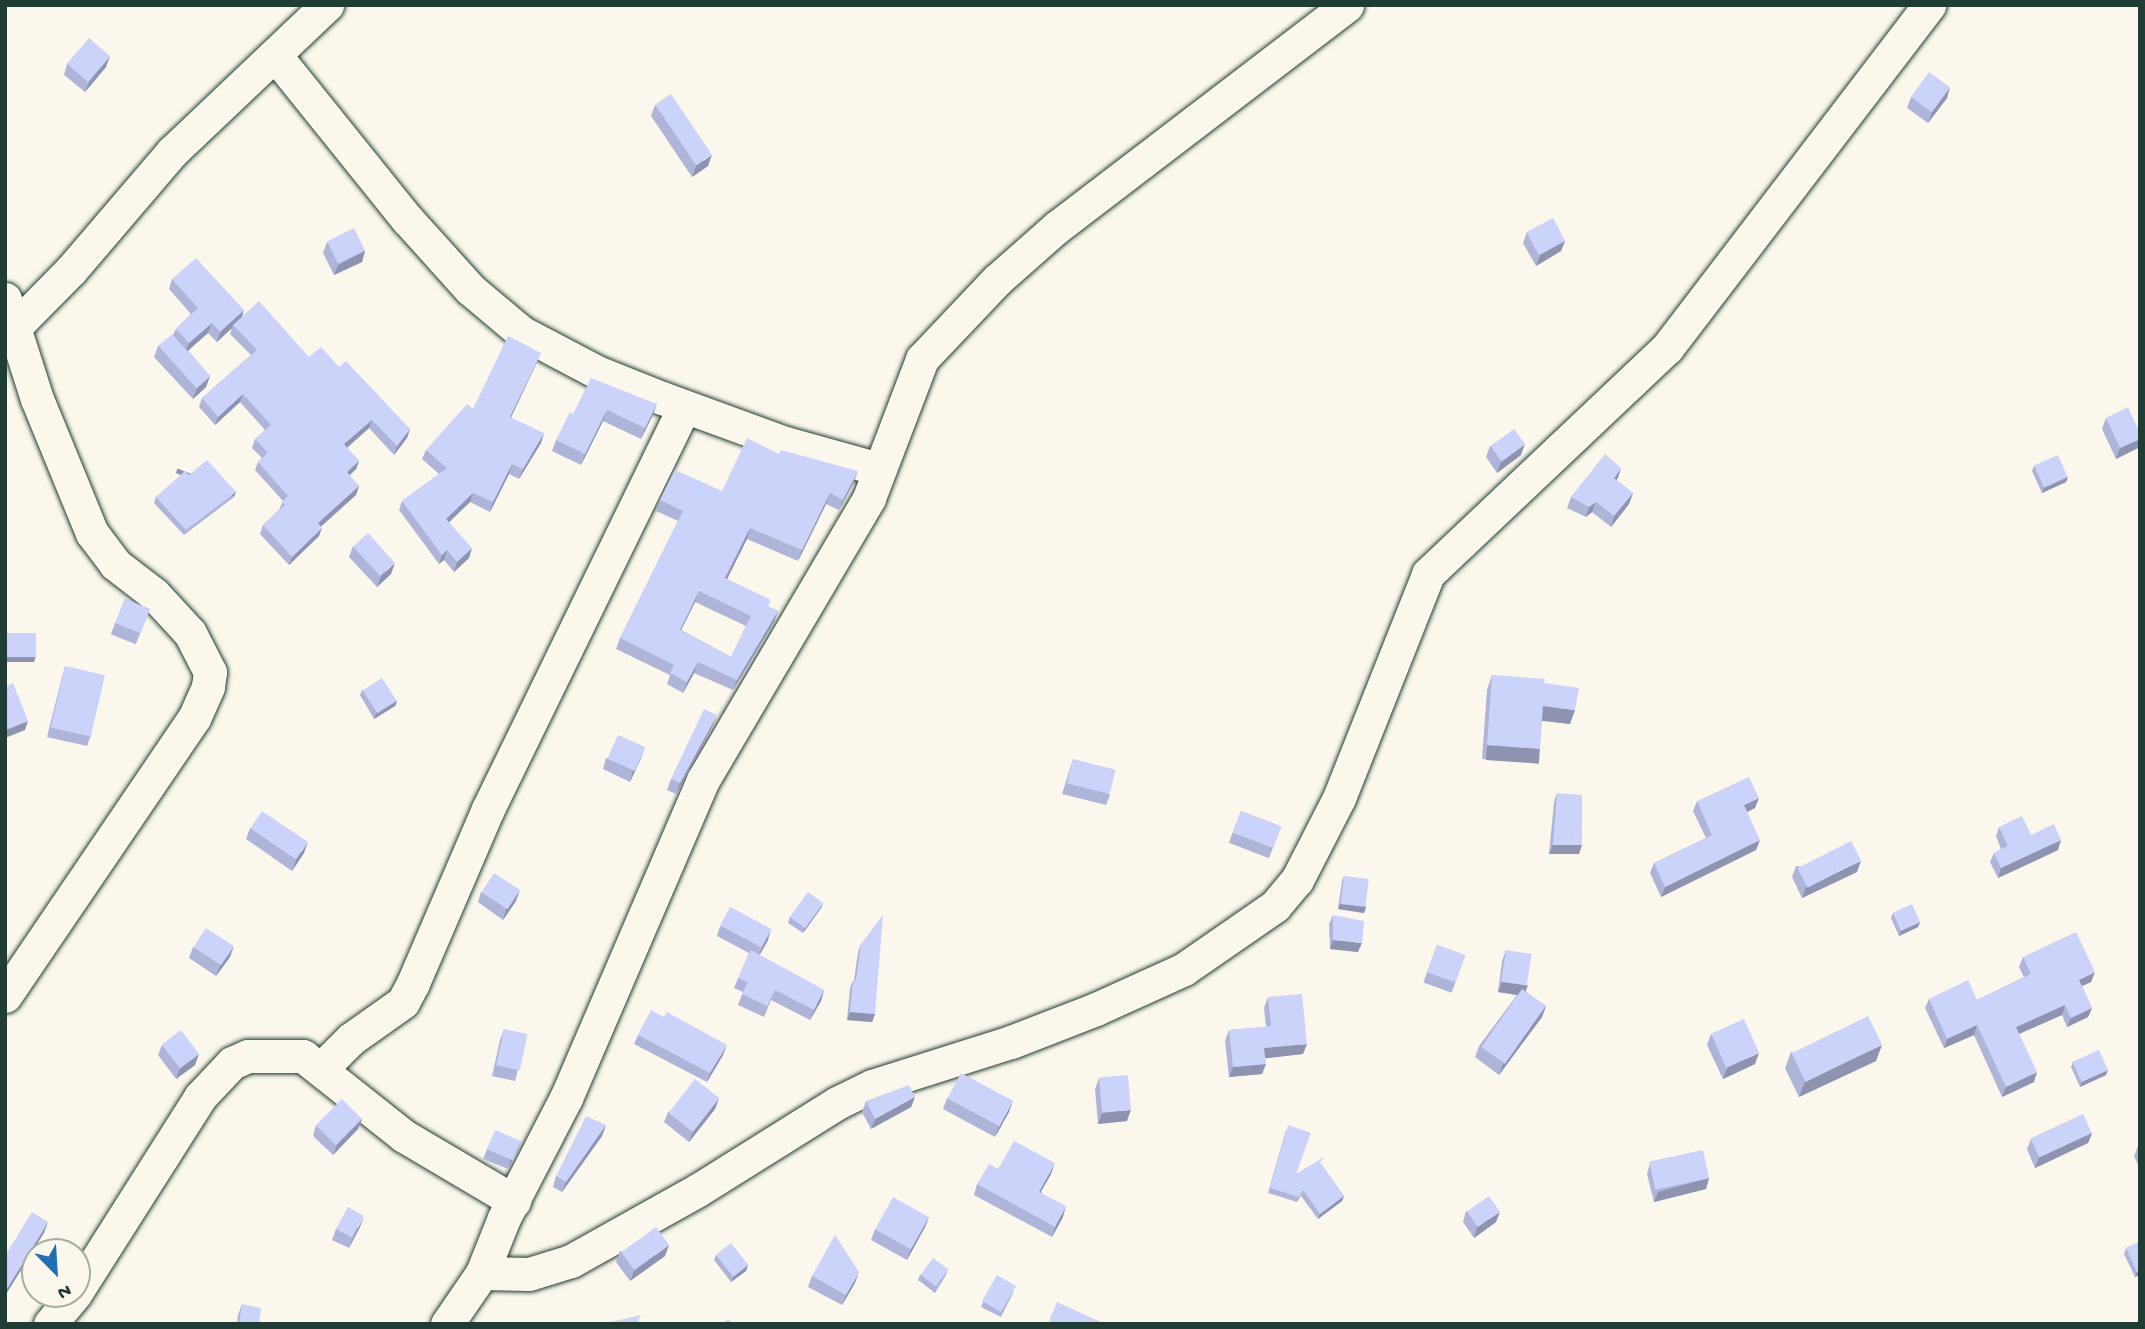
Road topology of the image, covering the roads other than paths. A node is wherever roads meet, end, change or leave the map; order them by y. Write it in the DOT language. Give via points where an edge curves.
graph roads {
  1 [pos="327,5"];
  2 [pos="1347,5"];
  3 [pos="1929,5"];
  4 [pos="275,55"];
  5 [pos="8,320"];
  6 [pos="684,407"];
  7 [pos="879,469"];
  8 [pos="5,996"];
  9 [pos="322,1068"];
  10 [pos="514,1201"];
  11 [pos="91,1269"];
  12 [pos="482,1273"];
  13 [pos="63,1308"];
  14 [pos="50,1324"];
  15 [pos="447,1324"];
  1 -- 4 [label="street"];
  2 -- 7 [label="street" via="1223,103 1111,183 997,279 922,359"];
  3 -- 12 [label="street" via="1667,348 1429,574 1339,798 1297,880 1275,906 1184,969 1109,1003 1011,1042 872,1086 837,1103 687,1197 571,1261 529,1274"];
  4 -- 5 [label="street" via="172,152 72,269"];
  4 -- 6 [label="street" via="361,167 500,316 544,346"];
  5 -- 8 [label="street" via="92,533 115,564 154,594 181,623 210,672 194,718"];
  6 -- 7 [label="street" via="785,443"];
  6 -- 9 [label="street" via="488,809 403,1002 351,1039"];
  7 -- 10 [label="street" via="869,498 704,780 566,1098"];
  9 -- 10 [label="street" via="404,1136"];
  9 -- 11 [label="street" via="303,1056 266,1053 232,1063 177,1129"];
  10 -- 12 [label="street"];
  12 -- 15 [label="street"];
  13 -- 14 [label="street"];
}
